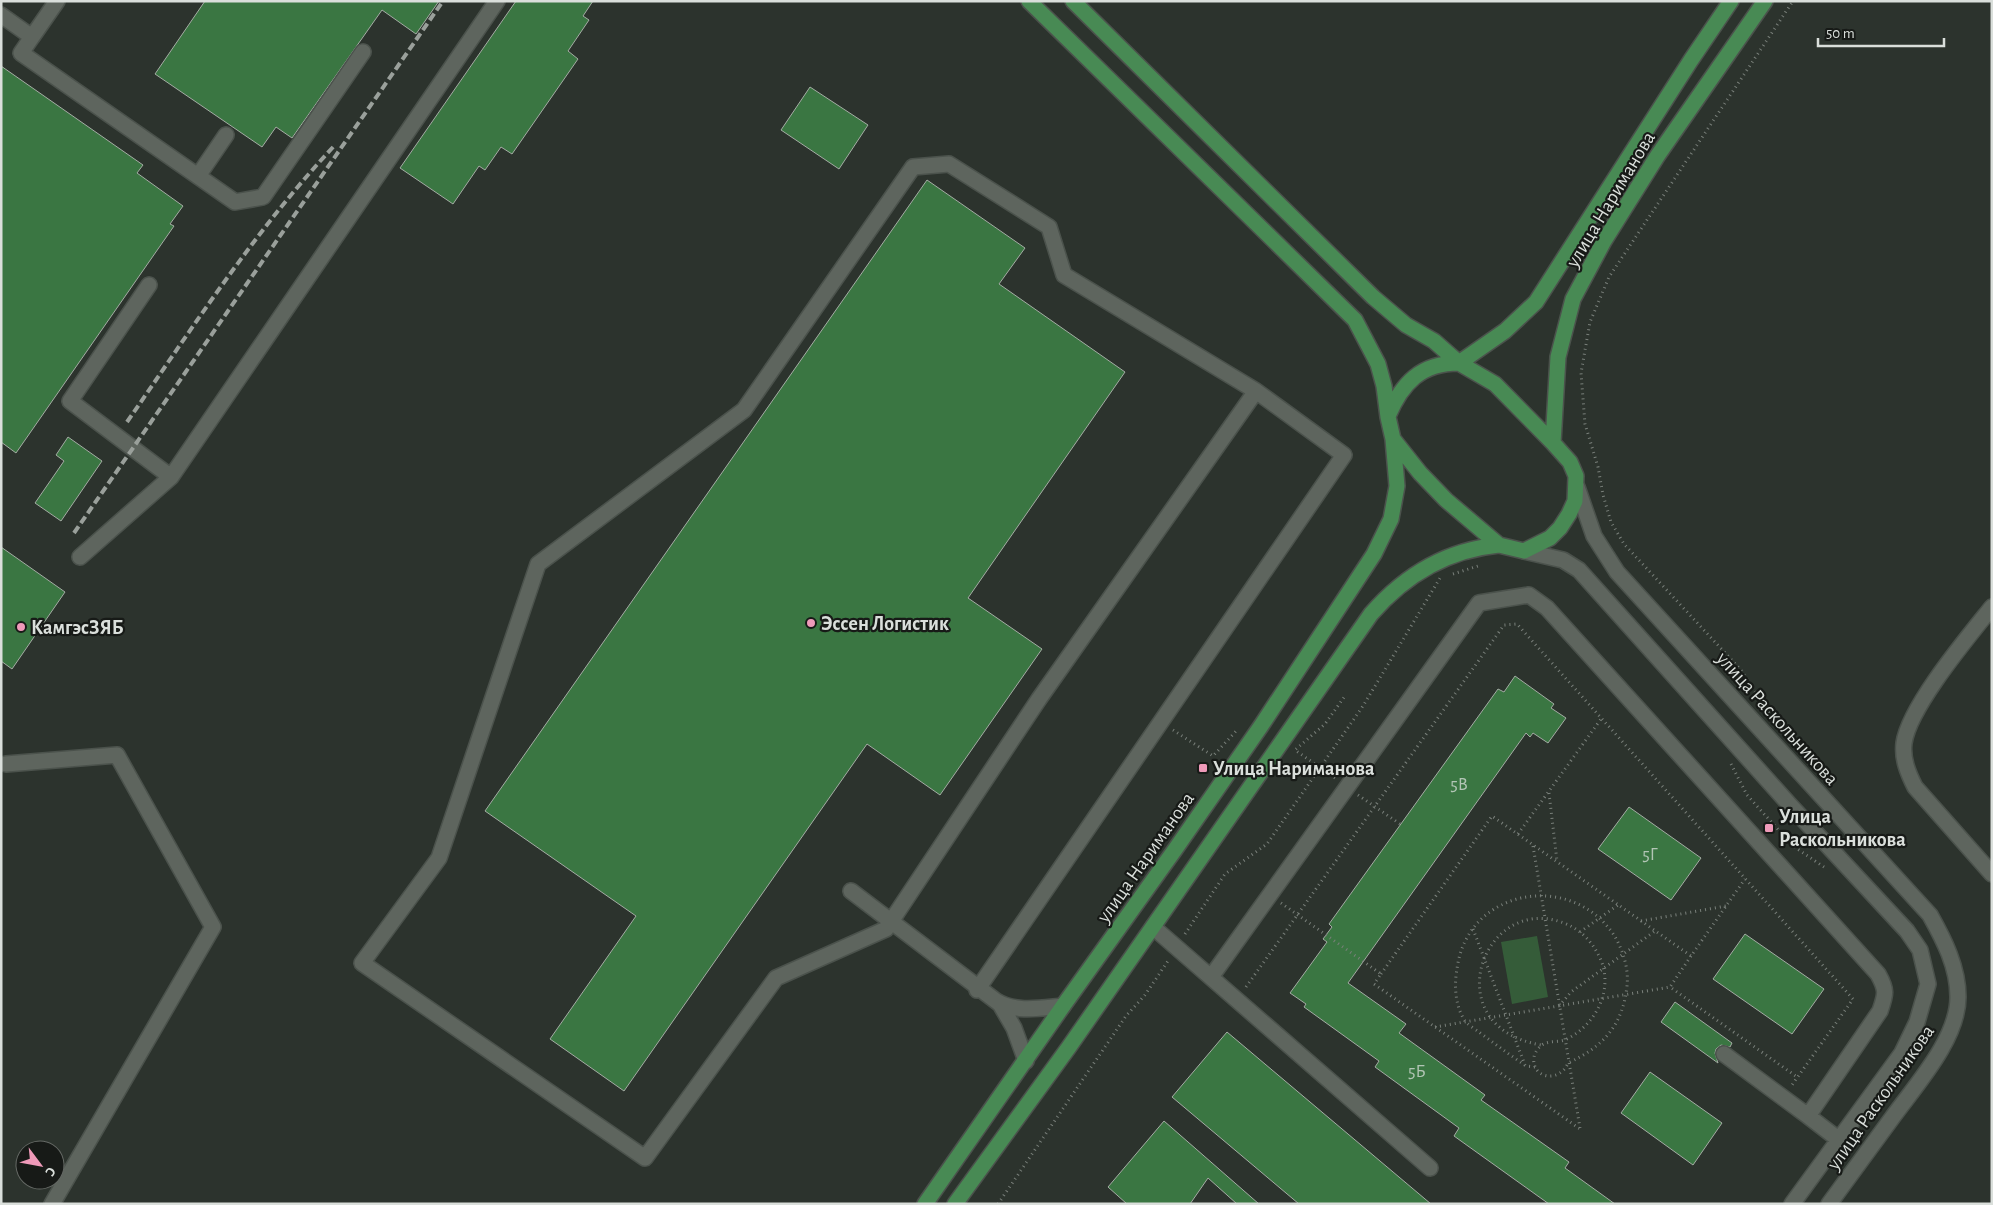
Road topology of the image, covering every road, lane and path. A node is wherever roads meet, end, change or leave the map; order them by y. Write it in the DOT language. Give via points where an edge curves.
graph roads {
  1 [pos="57,1"];
  2 [pos="497,1"];
  3 [pos="1030,1"];
  4 [pos="1073,1"];
  5 [pos="1731,1"];
  6 [pos="1765,1"];
  7 [pos="1793,1"];
  8 [pos="1,15"];
  9 [pos="32,37"];
  10 [pos="363,52"];
  11 [pos="226,135"];
  12 [pos="198,176"];
  13 [pos="149,285"];
  14 [pos="1459,363"];
  15 [pos="1256,391"];
  16 [pos="1388,417"];
  17 [pos="1392,439"];
  18 [pos="1553,443"];
  19 [pos="171,477"];
  20 [pos="1577,486"];
  21 [pos="1499,545"];
  22 [pos="1524,551"];
  23 [pos="80,557"];
  24 [pos="1486,564"];
  25 [pos="1992,607"];
  26 [pos="1345,696"];
  27 [pos="1769,713"];
  28 [pos="1601,719"];
  29 [pos="1242,724"];
  30 [pos="1167,726"];
  31 [pos="1295,750"];
  32 [pos="1730,763"];
  33 [pos="6,764"];
  34 [pos="1548,792"];
  35 [pos="1518,834"];
  36 [pos="1533,845"];
  37 [pos="1557,862"];
  38 [pos="1831,871"];
  39 [pos="1992,874"];
  40 [pos="1745,880"];
  41 [pos="851,891"];
  42 [pos="1270,895"];
  43 [pos="1542,896"];
  44 [pos="1619,905"];
  45 [pos="1726,906"];
  46 [pos="1297,914"];
  47 [pos="1599,918"];
  48 [pos="1545,919"];
  49 [pos="1642,921"];
  50 [pos="1153,927"];
  51 [pos="886,929"];
  52 [pos="1473,929"];
  53 [pos="1655,931"];
  54 [pos="1580,932"];
  55 [pos="1176,948"];
  56 [pos="1623,954"];
  57 [pos="1691,956"];
  58 [pos="1484,958"];
  59 [pos="1603,969"];
  60 [pos="1381,974"];
  61 [pos="1210,977"];
  62 [pos="1670,987"];
  63 [pos="977,990"];
  64 [pos="1626,994"];
  65 [pos="1602,998"];
  66 [pos="1236,1000"];
  67 [pos="1000,1004"];
  68 [pos="1063,1006"];
  69 [pos="1559,1006"];
  70 [pos="1506,1015"];
  71 [pos="1491,1017"];
  72 [pos="1465,1022"];
  73 [pos="1435,1027"];
  74 [pos="1516,1038"];
  75 [pos="1565,1040"];
  76 [pos="1541,1045"];
  77 [pos="1724,1054"];
  78 [pos="1026,1061"];
  79 [pos="1568,1063"];
  80 [pos="1526,1066"];
  81 [pos="1536,1067"];
  82 [pos="1797,1077"];
  83 [pos="1783,1097"];
  84 [pos="1808,1116"];
  85 [pos="1838,1139"];
  86 [pos="1430,1168"];
  87 [pos="52,1204"];
  88 [pos="925,1204"];
  89 [pos="955,1204"];
  90 [pos="998,1204"];
  91 [pos="1792,1204"];
  92 [pos="1829,1204"];
  1 -- 9 [label="street"];
  2 -- 19 [label="street"];
  3 -- 16 [label="main road" via="1355,320 1378,364"];
  4 -- 14 [label="main road" via="1373,297"];
  5 -- 14 [label="main road, улица Нариманова" via="1536,302 1505,331"];
  6 -- 18 [label="main road, улица Нариманова" via="1658,155 1604,241 1573,299 1558,358"];
  7 -- 27 [label="path" via="1609,276 1590,322 1581,373 1585,424 1611,522 1624,544 1741,670"];
  8 -- 9 [label="street"];
  9 -- 12 [label="street" via="21,53"];
  10 -- 12 [label="street" via="263,197 236,202"];
  11 -- 12 [label="street"];
  13 -- 19 [label="street" via="70,401"];
  14 -- 16 [label="main road" via="1435,366 1412,378 1402,389"];
  14 -- 18 [label="main road" via="1495,384"];
  15 -- 51 [label="street" via="1039,698"];
  15 -- 51 [label="street" via="1064,275 1048,227 949,164 913,167 744,410 538,564 439,858 362,963 645,1158 776,978"];
  15 -- 63 [label="street" via="1344,455"];
  16 -- 17 [label="main road"];
  17 -- 21 [label="main road" via="1446,500"];
  17 -- 68 [label="main road, улица Нариманова" via="1397,486 1391,519 1374,554 1261,726"];
  18 -- 20 [label="main road" via="1570,462"];
  19 -- 23 [label="street"];
  20 -- 22 [label="main road" via="1575,501 1560,528 1550,538"];
  20 -- 92 [label="street, улица Раскольникова" via="1594,536 1617,572 1930,915 1950,954 1958,996 1956,1017 1948,1036"];
  21 -- 22 [label="main road"];
  21 -- 50 [label="main road" via="1476,547 1433,564 1387,596 1334,666"];
  22 -- 85 [label="street, улица Раскольникова" via="1563,560 1579,570 1907,931 1920,950 1928,984 1917,1022 1902,1053"];
  24 -- 55 [label="path" via="1440,578 1363,706 1267,844 1225,874"];
  25 -- 39 [label="street" via="1917,709 1904,744 1904,760 1915,787"];
  26 -- 31 [label="path" via="1325,724"];
  28 -- 34 [label="path"];
  28 -- 40 [label="path"];
  28 -- 46 [label="path" via="1517,624 1504,625"];
  29 -- 30 [label="path" via="1213,756"];
  32 -- 38 [label="path" via="1747,795 1792,846"];
  33 -- 87 [label="street" via="117,755 213,927"];
  34 -- 35 [label="path"];
  34 -- 37 [label="path"];
  35 -- 36 [label="path"];
  35 -- 60 [label="path" via="1492,816"];
  36 -- 37 [label="path"];
  36 -- 43 [label="path"];
  37 -- 44 [label="path"];
  40 -- 45 [label="path"];
  40 -- 82 [label="path" via="1853,999"];
  41 -- 67 [label="street"];
  42 -- 46 [label="path"];
  42 -- 61 [label="street"];
  42 -- 84 [label="street" via="1479,603 1530,595 1547,608 1878,974 1885,988 1880,1011"];
  43 -- 47 [label="path" via="1573,901"];
  43 -- 48 [label="path"];
  43 -- 52 [label="path" via="1511,900 1493,910"];
  44 -- 47 [label="path"];
  44 -- 49 [label="path"];
  45 -- 49 [label="path"];
  45 -- 57 [label="path"];
  46 -- 60 [label="path"];
  46 -- 66 [label="path"];
  47 -- 54 [label="path"];
  47 -- 56 [label="path" via="1607,925"];
  48 -- 54 [label="path" via="1570,925"];
  48 -- 58 [label="path" via="1508,928"];
  48 -- 69 [label="path"];
  49 -- 53 [label="path"];
  50 -- 55 [label="street"];
  50 -- 89 [label="main road"];
  51 -- 63 [label="street"];
  52 -- 58 [label="path"];
  52 -- 72 [label="path" via="1458,960 1455,981"];
  53 -- 56 [label="path"];
  53 -- 57 [label="path"];
  54 -- 59 [label="path" via="1594,946"];
  55 -- 61 [label="street"];
  55 -- 90 [label="path"];
  56 -- 59 [label="path"];
  56 -- 64 [label="path" via="1628,983"];
  57 -- 62 [label="path"];
  58 -- 70 [label="path"];
  58 -- 71 [label="path" via="1479,983 1481,999"];
  59 -- 65 [label="path"];
  59 -- 69 [label="path" via="1571,992"];
  60 -- 73 [label="path" via="1374,984"];
  61 -- 66 [label="street"];
  62 -- 64 [label="path"];
  62 -- 82 [label="path"];
  63 -- 67 [label="street"];
  64 -- 65 [label="path"];
  64 -- 79 [label="path" via="1616,1023 1604,1040 1588,1054"];
  65 -- 69 [label="path"];
  65 -- 75 [label="path" via="1591,1021"];
  66 -- 86 [label="street"];
  67 -- 68 [label="street" via="1026,1009"];
  67 -- 78 [label="street" via="1014,1028"];
  68 -- 78 [label="main road, улица Нариманова"];
  69 -- 70 [label="path"];
  69 -- 75 [label="path"];
  70 -- 71 [label="path"];
  70 -- 74 [label="path"];
  71 -- 72 [label="path"];
  71 -- 74 [label="path"];
  72 -- 73 [label="path"];
  72 -- 80 [label="path"];
  73 -- 79 [label="path" via="1580,1129"];
  74 -- 76 [label="path"];
  74 -- 80 [label="path"];
  75 -- 76 [label="path"];
  75 -- 79 [label="path"];
  76 -- 81 [label="path" via="1534,1059"];
  77 -- 83 [label="street"];
  78 -- 88 [label="main road, улица Нариманова"];
  79 -- 81 [label="path" via="1566,1069 1553,1076 1546,1076"];
  80 -- 81 [label="path"];
  82 -- 83 [label="path"];
  83 -- 84 [label="street"];
  84 -- 85 [label="street"];
  85 -- 91 [label="street, улица Раскольникова"];
}
